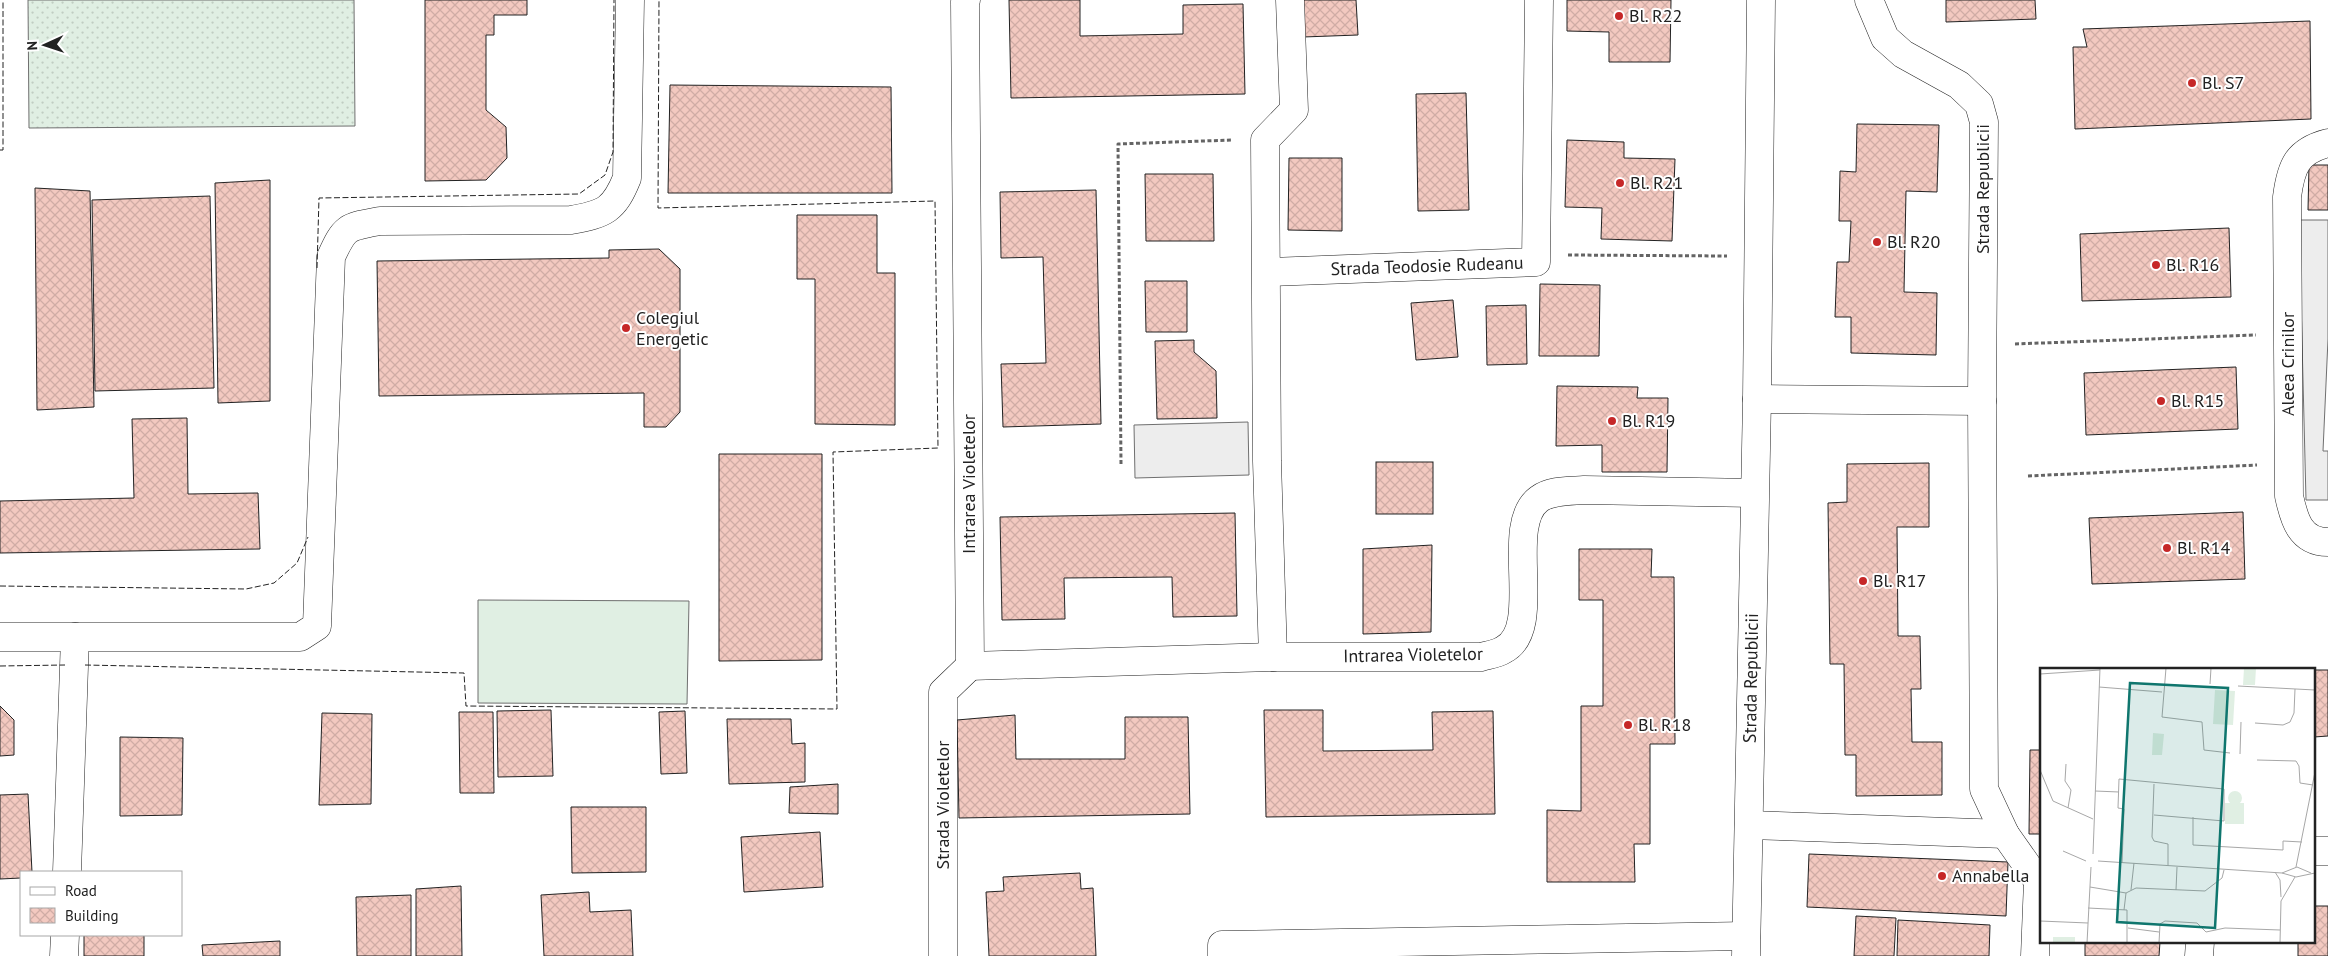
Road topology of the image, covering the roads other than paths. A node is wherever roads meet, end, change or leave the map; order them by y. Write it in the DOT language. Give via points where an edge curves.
graph roads {
  1 [pos="630,0"];
  2 [pos="966,0"];
  3 [pos="1290,0"];
  4 [pos="1538,0"];
  5 [pos="1761,0"];
  6 [pos="1869,0"];
  7 [pos="2328,143"];
  8 [pos="1267,272"];
  9 [pos="1757,399"];
  10 [pos="1982,401"];
  11 [pos="1754,493"];
  12 [pos="2328,542"];
  13 [pos="75,636"];
  14 [pos="0,637"];
  15 [pos="1273,657"];
  16 [pos="970,666"];
  17 [pos="1749,825"];
  18 [pos="2005,834"];
  19 [pos="67,871"];
  20 [pos="2040,881"];
  21 [pos="65,936"];
  22 [pos="1746,946"];
  23 [pos="64,956"];
  24 [pos="943,956"];
  25 [pos="1222,956"];
  26 [pos="2035,956"];
  1 -- 13 [label="main road" via="627,178 619,199 596,215 571,220 380,221 357,225 342,233 331,257 317,626 300,637"];
  2 -- 16 [label="main road, Intrarea Violetelor"];
  3 -- 8 [label="main road" via="1294,110 1265,140"];
  4 -- 8 [label="main road, Strada Teodosie Rudeanu" via="1536,262"];
  5 -- 9 [label="main road, Strada Republicii"];
  6 -- 10 [label="main road, Strada Republicii" via="1886,38 1904,54 1959,85 1979,104 1984,122"];
  7 -- 12 [label="main road, Aleea Crinilor" via="2311,147 2294,165 2287,197 2289,496 2294,519 2304,535"];
  8 -- 15 [label="main road" via="1267,462"];
  9 -- 10 [label="main road"];
  9 -- 11 [label="main road, Strada Republicii"];
  10 -- 18 [label="main road, Strada Republicii" via="1984,789"];
  11 -- 15 [label="main road, Intrarea Violetelor" via="1584,490 1540,498 1530,510 1524,533 1523,616 1517,637 1504,650 1481,657"];
  11 -- 17 [label="main road, Strada Republicii"];
  13 -- 14 [label="main road"];
  13 -- 19 [label="main road"];
  15 -- 16 [label="main road, Intrarea Violetelor"];
  16 -- 24 [label="main road, Strada Violetelor" via="943,692"];
  17 -- 18 [label="main road"];
  17 -- 22 [label="main road, Strada Republicii"];
  18 -- 20 [label="main road, Strada Republicii"];
  20 -- 26 [label="main road"];
  21 -- 23 [label="main road"];
  22 -- 25 [label="main road" via="1222,945"];
}
